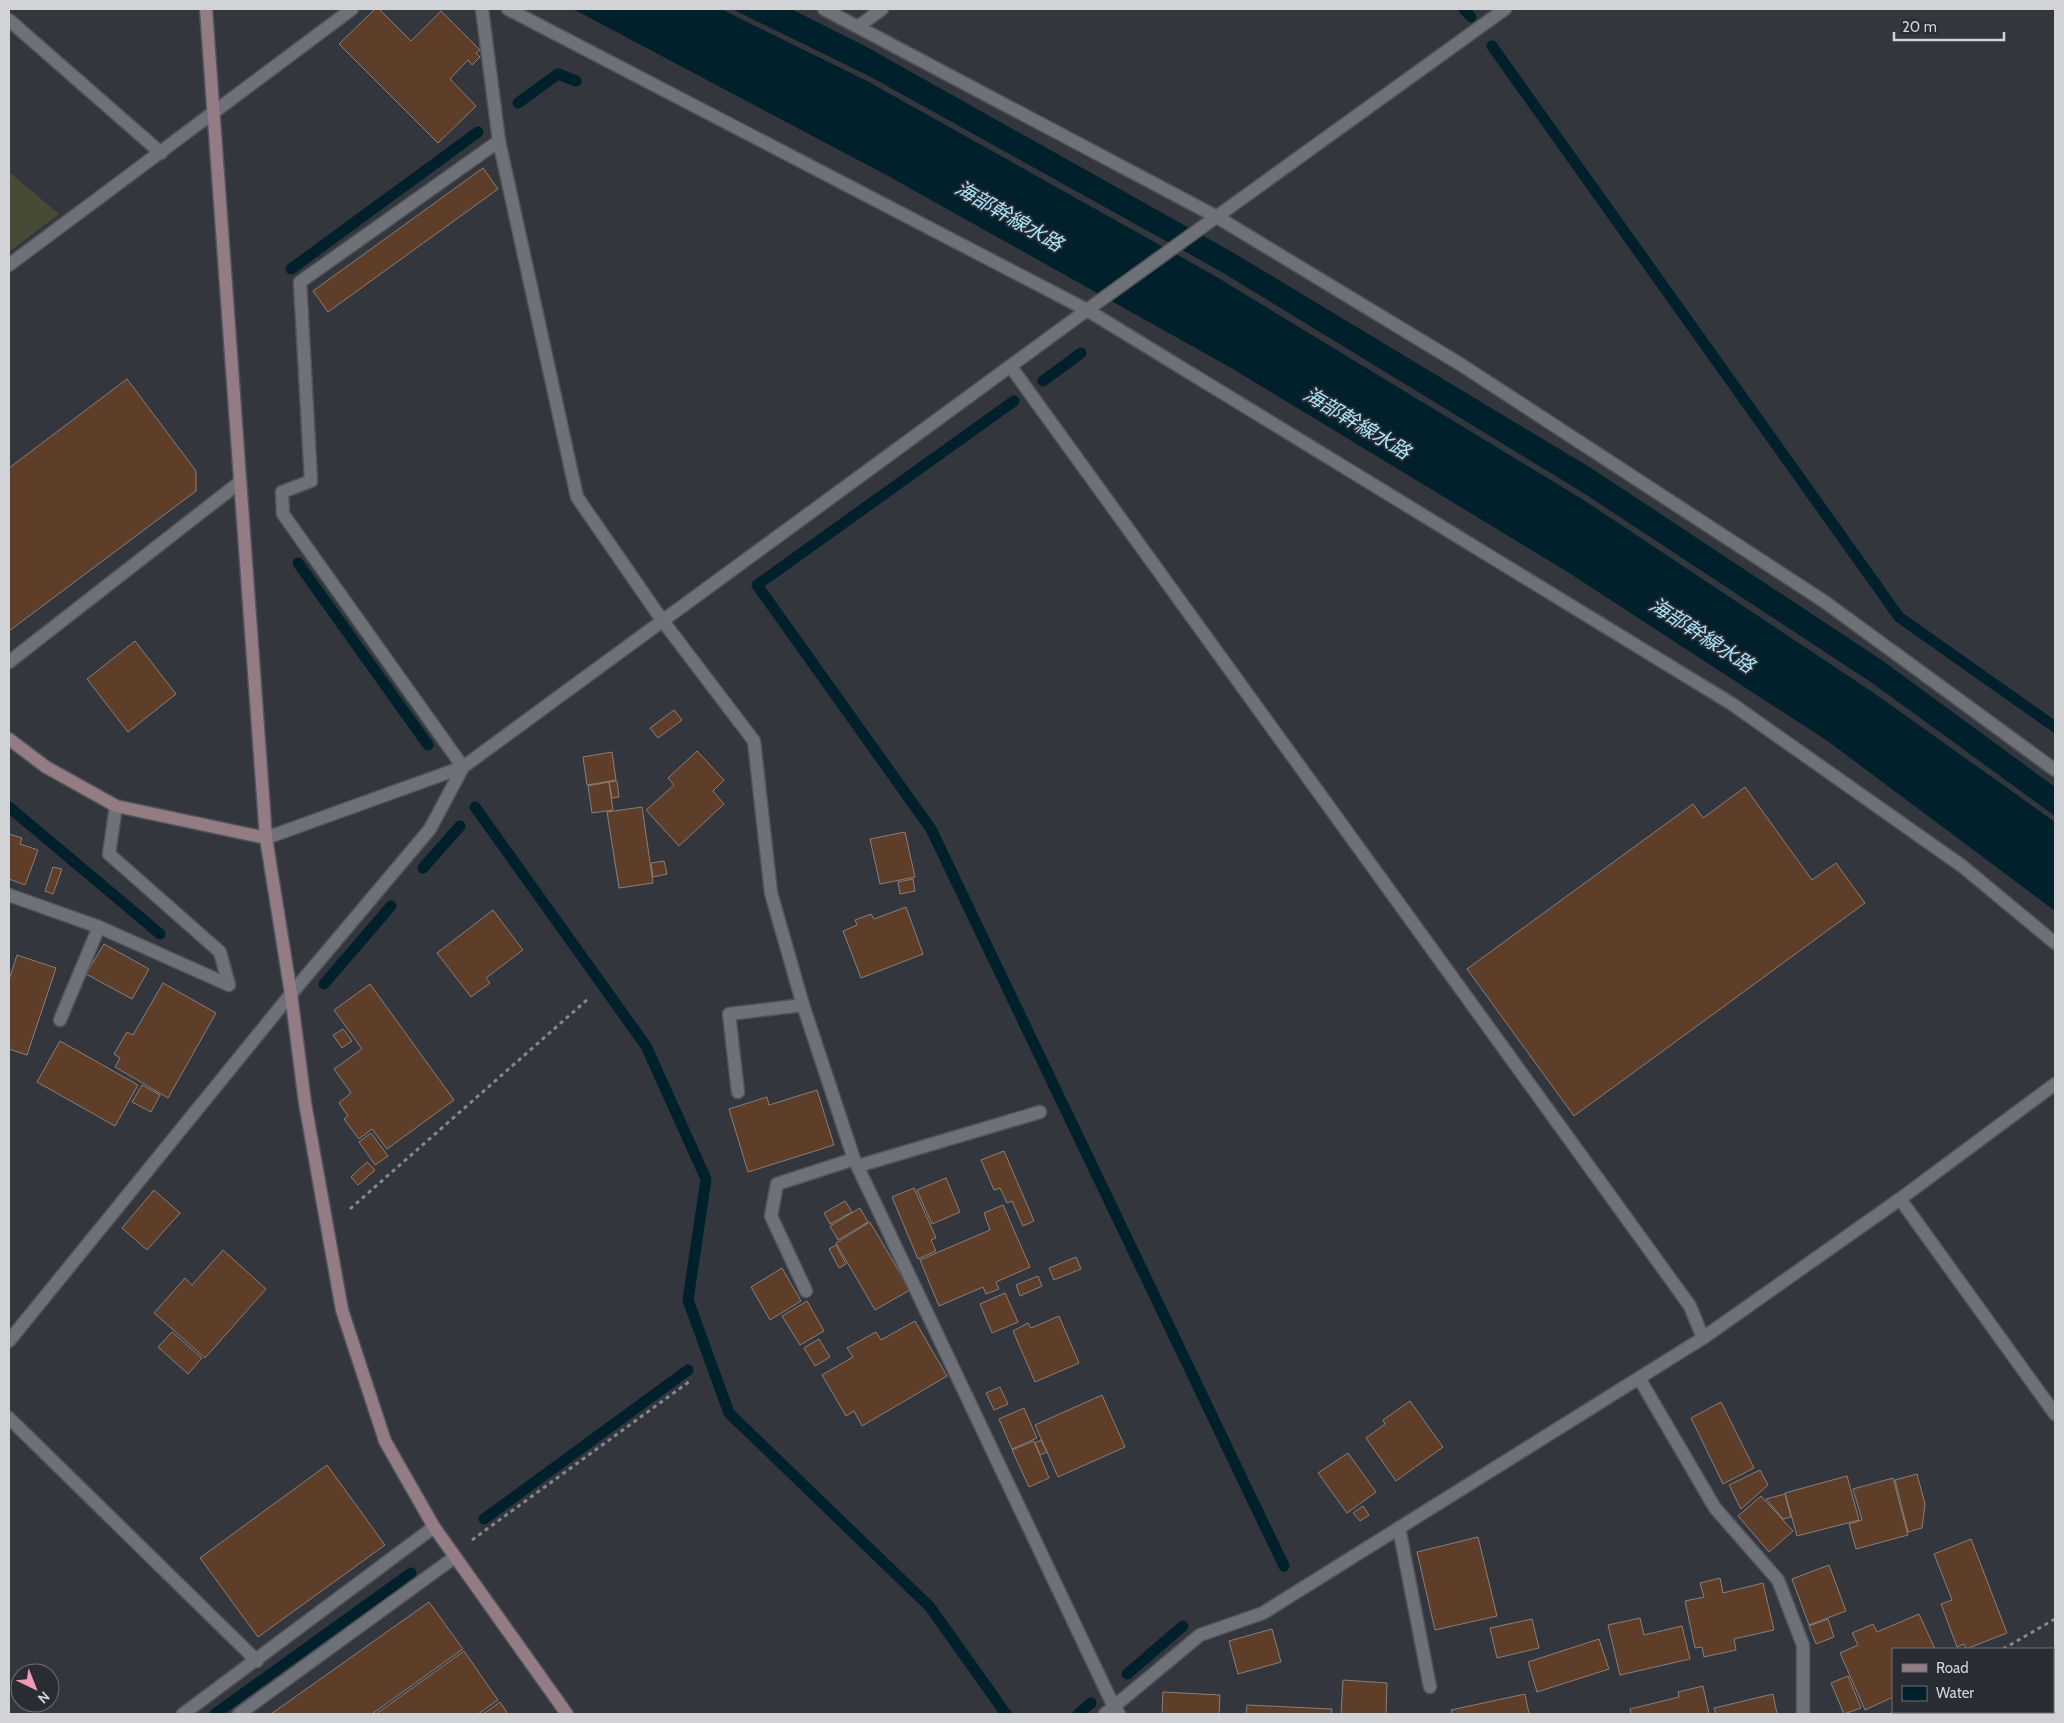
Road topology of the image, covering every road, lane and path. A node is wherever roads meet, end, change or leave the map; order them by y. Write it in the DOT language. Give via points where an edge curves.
graph roads {
  1 [pos="206,9"];
  2 [pos="352,9"];
  3 [pos="482,9"];
  4 [pos="508,9"];
  5 [pos="824,9"];
  6 [pos="882,9"];
  7 [pos="1505,9"];
  8 [pos="9,20"];
  9 [pos="859,26"];
  10 [pos="214,114"];
  11 [pos="499,141"];
  12 [pos="161,153"];
  13 [pos="1217,217"];
  14 [pos="9,265"];
  15 [pos="1087,310"];
  16 [pos="1011,367"];
  17 [pos="240,482"];
  18 [pos="662,620"];
  19 [pos="9,662"];
  20 [pos="9,738"];
  21 [pos="463,767"];
  22 [pos="2055,770"];
  23 [pos="116,806"];
  24 [pos="266,838"];
  25 [pos="9,895"];
  26 [pos="100,927"];
  27 [pos="2055,943"];
  28 [pos="291,994"];
  29 [pos="588,999"];
  30 [pos="803,1005"];
  31 [pos="60,1020"];
  32 [pos="2055,1084"];
  33 [pos="738,1092"];
  34 [pos="1040,1112"];
  35 [pos="856,1163"];
  36 [pos="1900,1199"];
  37 [pos="327,1229"];
  38 [pos="806,1291"];
  39 [pos="1703,1338"];
  40 [pos="9,1341"];
  41 [pos="1639,1378"];
  42 [pos="690,1381"];
  43 [pos="2055,1414"];
  44 [pos="9,1418"];
  45 [pos="434,1527"];
  46 [pos="1399,1528"];
  47 [pos="454,1555"];
  48 [pos="2055,1619"];
  49 [pos="2005,1648"];
  50 [pos="257,1661"];
  51 [pos="1430,1687"];
  52 [pos="1113,1712"];
  53 [pos="183,1714"];
  54 [pos="238,1714"];
  55 [pos="567,1714"];
  56 [pos="1802,1714"];
  1 -- 10 [label="street"];
  2 -- 10 [label="street"];
  3 -- 11 [label="street"];
  4 -- 15 [label="street"];
  5 -- 9 [label="street"];
  6 -- 9 [label="street"];
  7 -- 13 [label="street"];
  8 -- 12 [label="street"];
  9 -- 13 [label="street"];
  10 -- 12 [label="street"];
  10 -- 17 [label="street"];
  11 -- 18 [label="street" via="577,497"];
  11 -- 21 [label="street" via="300,282 312,481 282,492 283,514"];
  12 -- 14 [label="street"];
  13 -- 15 [label="street"];
  13 -- 22 [label="street" via="1460,364 1825,602"];
  15 -- 16 [label="street"];
  15 -- 27 [label="street" via="1732,704 1962,866"];
  16 -- 18 [label="street"];
  16 -- 39 [label="street" via="1690,1306"];
  17 -- 19 [label="street"];
  17 -- 24 [label="street"];
  18 -- 21 [label="street"];
  18 -- 30 [label="street" via="754,741 771,893"];
  20 -- 23 [label="street" via="46,767"];
  21 -- 24 [label="street"];
  21 -- 28 [label="street" via="430,830"];
  23 -- 24 [label="street"];
  23 -- 26 [label="street" via="109,854 220,952 229,985"];
  24 -- 28 [label="street"];
  25 -- 26 [label="street"];
  26 -- 31 [label="street"];
  28 -- 37 [label="street" via="305,1103"];
  28 -- 40 [label="street"];
  29 -- 37 [label="path"];
  30 -- 33 [label="street" via="729,1014"];
  30 -- 35 [label="street"];
  32 -- 36 [label="street"];
  34 -- 35 [label="street"];
  35 -- 38 [label="street" via="777,1184 771,1216"];
  35 -- 52 [label="street"];
  36 -- 39 [label="street"];
  36 -- 43 [label="street"];
  37 -- 45 [label="street" via="342,1310 385,1441"];
  39 -- 41 [label="street"];
  41 -- 46 [label="street"];
  41 -- 56 [label="street" via="1715,1508 1778,1580 1803,1645"];
  42 -- 47 [label="path"];
  44 -- 50 [label="street"];
  45 -- 47 [label="street"];
  45 -- 50 [label="street"];
  46 -- 51 [label="street"];
  46 -- 52 [label="street" via="1263,1613 1200,1635"];
  47 -- 54 [label="street"];
  47 -- 55 [label="street"];
  48 -- 49 [label="path"];
  50 -- 53 [label="street"];
}
